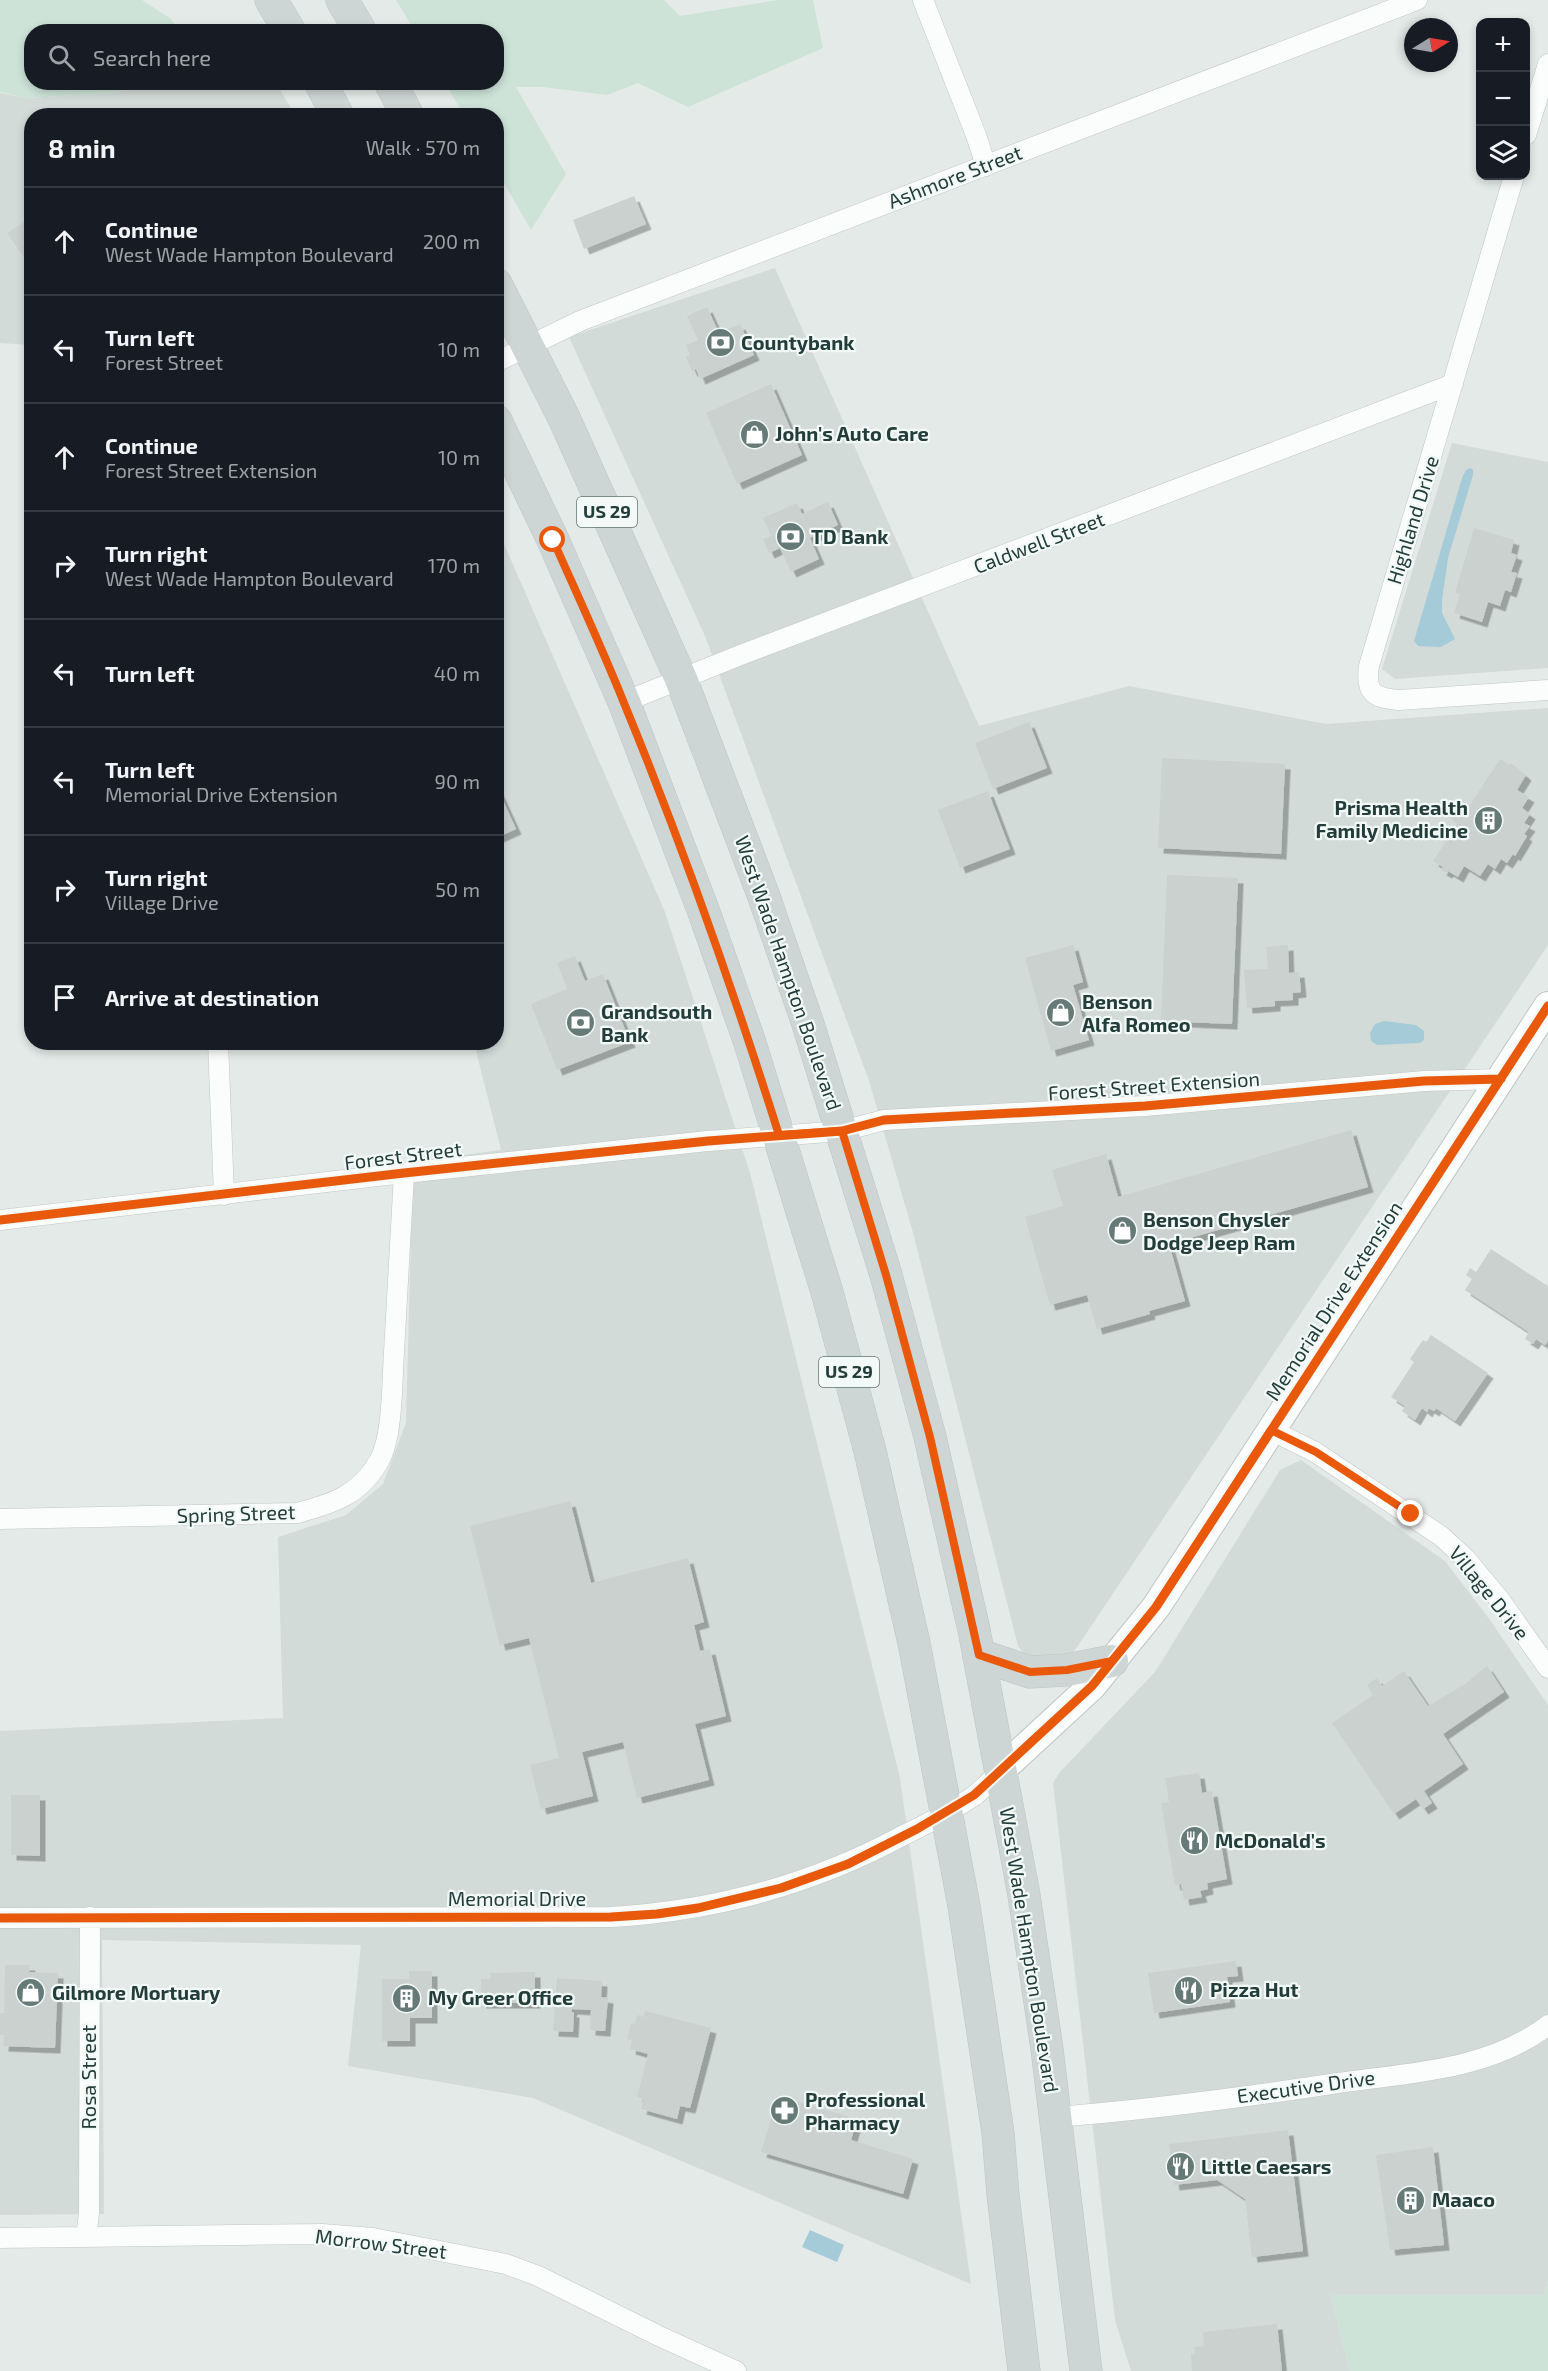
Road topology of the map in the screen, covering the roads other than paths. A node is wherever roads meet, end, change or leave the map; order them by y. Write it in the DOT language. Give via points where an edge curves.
graph roads {
  1 [pos="271,0"];
  2 [pos="342,0"];
  3 [pos="923,0"];
  4 [pos="1417,0"];
  5 [pos="285,24"];
  6 [pos="356,24"];
  7 [pos="1548,64"];
  8 [pos="324,90"];
  9 [pos="394,90"];
  10 [pos="334,108"];
  11 [pos="404,108"];
  12 [pos="1529,126"];
  13 [pos="986,166"];
  14 [pos="1513,180"];
  15 [pos="504,300"];
  16 [pos="528,346"];
  17 [pos="504,358"];
  18 [pos="1453,384"];
  19 [pos="504,438"];
  20 [pos="681,679"];
  21 [pos="1548,690"];
  22 [pos="624,702"];
  23 [pos="1548,1006"];
  24 [pos="218,1050"];
  25 [pos="1501,1079"];
  26 [pos="842,1131"];
  27 [pos="810,1133"];
  28 [pos="779,1135"];
  29 [pos="404,1173"];
  30 [pos="224,1196"];
  31 [pos="0,1220"];
  32 [pos="1271,1430"];
  33 [pos="0,1519"];
  34 [pos="979,1655"];
  35 [pos="1112,1661"];
  36 [pos="1548,1668"];
  37 [pos="1000,1771"];
  38 [pos="945,1812"];
  39 [pos="90,1917"];
  40 [pos="0,1918"];
  41 [pos="1548,2025"];
  42 [pos="1055,2117"];
  43 [pos="86,2237"];
  44 [pos="0,2238"];
  45 [pos="736,2371"];
  46 [pos="1024,2371"];
  47 [pos="1086,2371"];
  1 -- 5 [label="main road"];
  2 -- 6 [label="main road"];
  3 -- 13 [label="street"];
  4 -- 13 [label="street, Ashmore Street"];
  7 -- 12 [label="street"];
  8 -- 10 [label="main road"];
  9 -- 11 [label="main road"];
  13 -- 16 [label="street, Ashmore Street" via="580,321"];
  14 -- 18 [label="street, Highland Drive"];
  15 -- 16 [label="main road, West Wade Hampton Boulevard / US 29"];
  16 -- 17 [label="street, Ashmore Street"];
  16 -- 20 [label="main road, West Wade Hampton Boulevard / US 29"];
  18 -- 20 [label="street, Caldwell Street"];
  18 -- 21 [label="street, Highland Drive" via="1369,666 1368,687 1381,698 1399,700"];
  19 -- 22 [label="main road, US 29"];
  20 -- 22 [label="street, Caldwell Street"];
  20 -- 26 [label="main road, West Wade Hampton Boulevard / US 29" via="763,894"];
  22 -- 28 [label="main road, US 29" via="705,915"];
  23 -- 25 [label="street, Memorial Drive Extension"];
  24 -- 30 [label="street"];
  25 -- 26 [label="street, Forest Street Extension" via="1424,1081 1145,1106 884,1120"];
  25 -- 32 [label="street, Memorial Drive Extension"];
  26 -- 27 [label="street, Forest Street Extension"];
  26 -- 34 [label="main road, West Wade Hampton Boulevard / US 29" via="927,1425"];
  27 -- 28 [label="street, Forest Street"];
  28 -- 29 [label="street, Forest Street"];
  28 -- 38 [label="main road, US 29" via="870,1451 914,1643"];
  29 -- 30 [label="street, Forest Street"];
  29 -- 33 [label="street, Spring Street" via="386,1442 380,1460 348,1496 297,1513"];
  30 -- 31 [label="street, Forest Street"];
  32 -- 35 [label="street, Memorial Drive Extension" via="1156,1607"];
  32 -- 36 [label="street, Village Drive" via="1316,1452 1441,1536 1500,1600"];
  34 -- 35 [label="main road" via="1030,1672"];
  34 -- 37 [label="main road, West Wade Hampton Boulevard / US 29"];
  35 -- 37 [label="street, Memorial Drive Extension" via="1092,1686"];
  37 -- 38 [label="street, Memorial Drive" via="974,1796"];
  37 -- 42 [label="main road, West Wade Hampton Boulevard / US 29" via="1026,1906"];
  38 -- 39 [label="street, Memorial Drive" via="864,1857 781,1888 657,1914"];
  38 -- 46 [label="main road, US 29" via="964,1906 998,2133"];
  39 -- 40 [label="street, Memorial Drive"];
  39 -- 43 [label="street, Rosa Street"];
  41 -- 42 [label="street, Executive Drive" via="1494,2054 1433,2069"];
  42 -- 47 [label="main road, West Wade Hampton Boulevard / US 29"];
  43 -- 44 [label="street, Morrow Street"];
  43 -- 45 [label="street, Morrow Street" via="322,2234 373,2238 478,2257 538,2276"];
}
